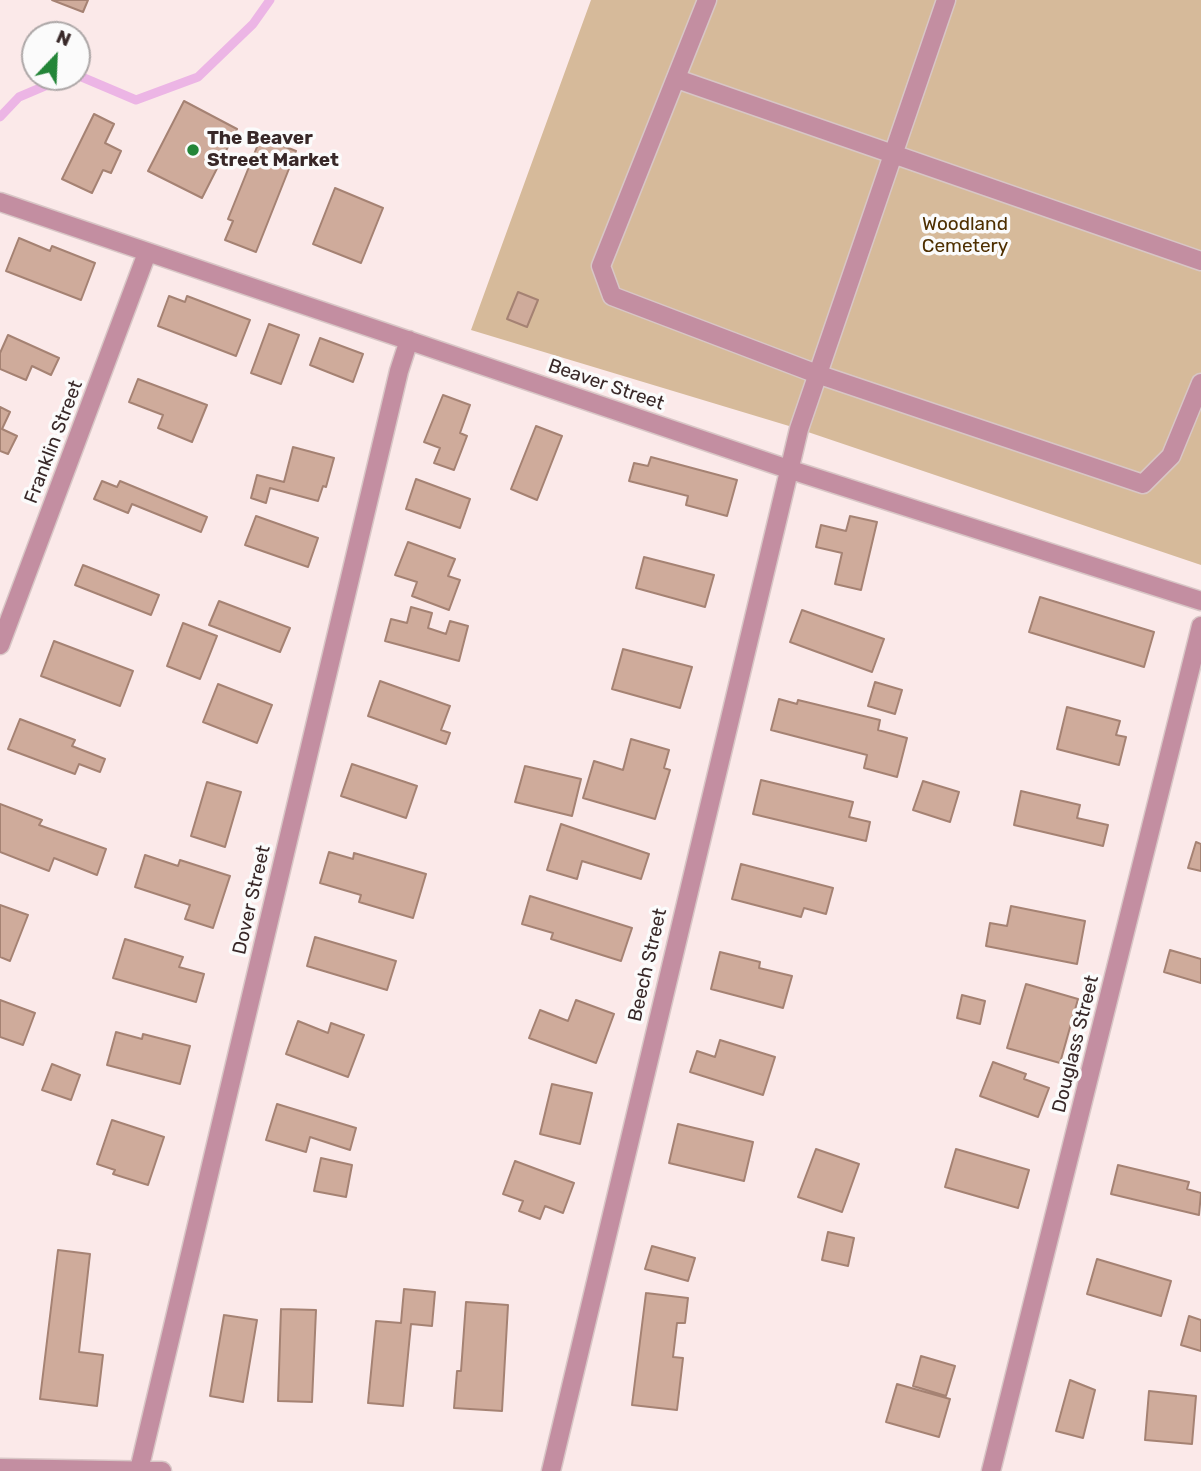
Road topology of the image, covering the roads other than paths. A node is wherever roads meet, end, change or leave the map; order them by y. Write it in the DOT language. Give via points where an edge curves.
graph roads {
  1 [pos="707,0"];
  2 [pos="946,0"];
  3 [pos="677,79"];
  4 [pos="893,154"];
  5 [pos="0,202"];
  6 [pos="147,253"];
  7 [pos="1201,261"];
  8 [pos="409,340"];
  9 [pos="817,374"];
  10 [pos="1201,383"];
  11 [pos="788,469"];
  12 [pos="1201,601"];
  13 [pos="1201,626"];
  14 [pos="0,645"];
  15 [pos="0,1468"];
  16 [pos="139,1470"];
  17 [pos="162,1471"];
  18 [pos="551,1471"];
  19 [pos="991,1471"];
  1 -- 3 [label="street"];
  2 -- 4 [label="street, Beech Street"];
  3 -- 4 [label="street"];
  3 -- 9 [label="street" via="601,267 612,296"];
  4 -- 7 [label="street"];
  4 -- 9 [label="street, Beech Street"];
  5 -- 6 [label="street, Beaver Street"];
  6 -- 8 [label="street, Beaver Street"];
  6 -- 14 [label="street, Franklin Street"];
  8 -- 11 [label="street, Beaver Street"];
  8 -- 16 [label="street, Dover Street"];
  9 -- 10 [label="street" via="1143,484 1171,456"];
  9 -- 11 [label="street, Beech Street"];
  11 -- 12 [label="street, Beaver Street"];
  11 -- 18 [label="street, Beech Street"];
  13 -- 19 [label="street, Douglass Street"];
  15 -- 16 [label="street"];
  16 -- 17 [label="street"];
}
